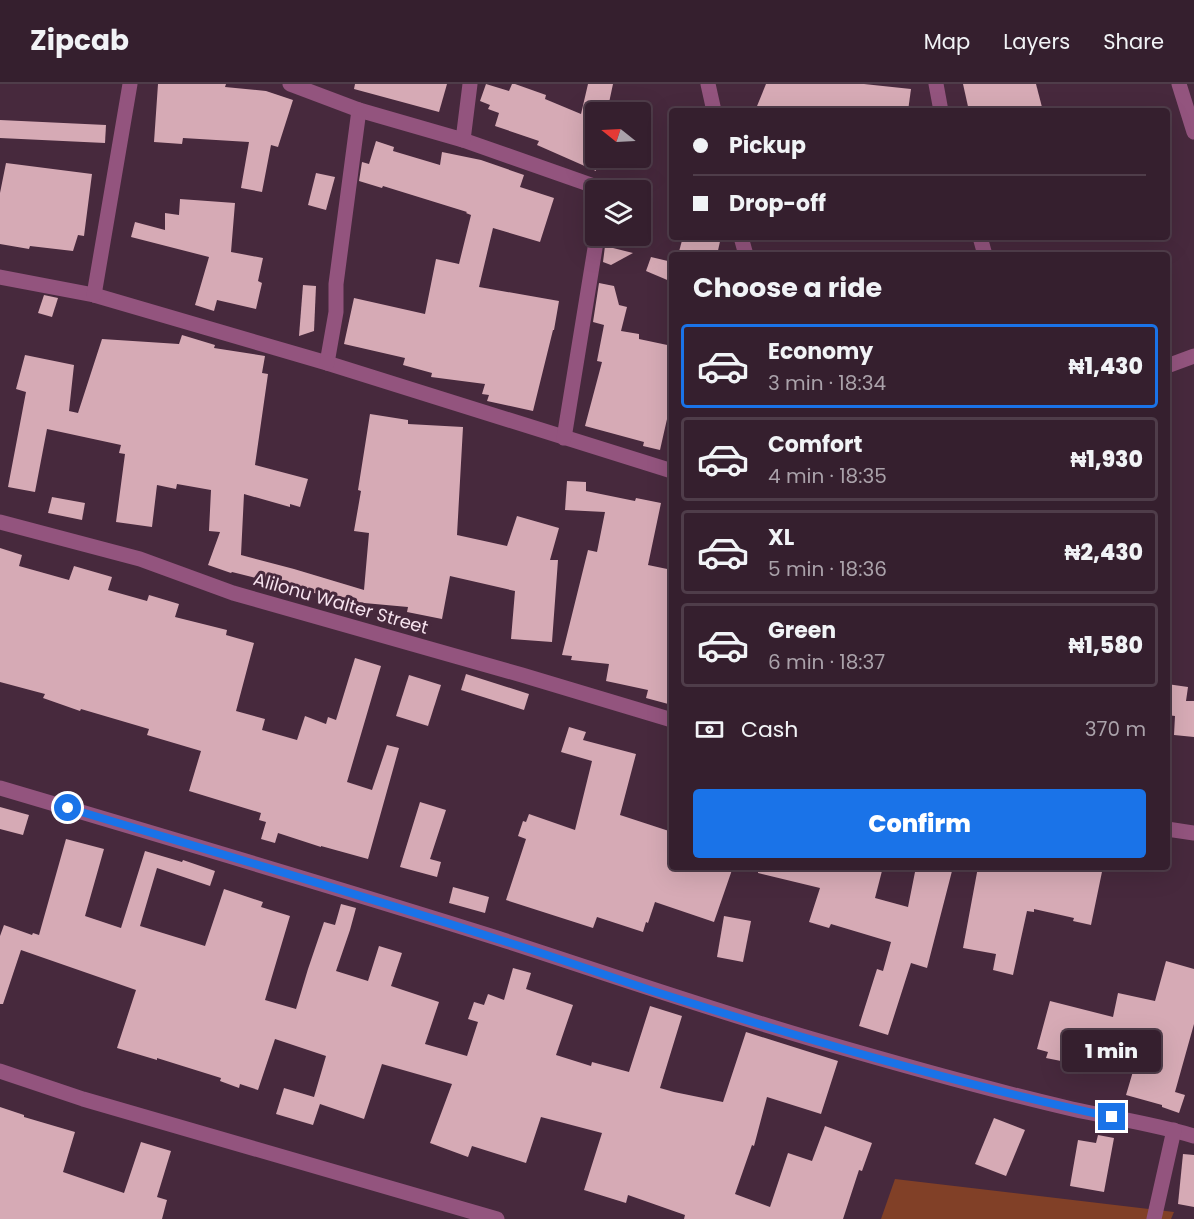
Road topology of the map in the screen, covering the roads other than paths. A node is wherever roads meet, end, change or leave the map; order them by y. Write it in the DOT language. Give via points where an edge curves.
graph roads {
  1 [pos="130,84"];
  2 [pos="290,84"];
  3 [pos="470,84"];
  4 [pos="708,84"];
  5 [pos="936,84"];
  6 [pos="1179,84"];
  7 [pos="713,108"];
  8 [pos="940,108"];
  9 [pos="359,110"];
  10 [pos="1194,132"];
  11 [pos="463,140"];
  12 [pos="585,183"];
  13 [pos="595,246"];
  14 [pos="0,277"];
  15 [pos="94,295"];
  16 [pos="1194,356"];
  17 [pos="327,363"];
  18 [pos="1170,365"];
  19 [pos="564,438"];
  20 [pos="669,470"];
  21 [pos="0,522"];
  22 [pos="669,719"];
  23 [pos="0,788"];
  24 [pos="1170,829"];
  25 [pos="1194,833"];
  26 [pos="0,1071"];
  27 [pos="1174,1130"];
  28 [pos="1194,1136"];
  29 [pos="497,1219"];
  30 [pos="1154,1219"];
  1 -- 15 [label="street"];
  2 -- 9 [label="street"];
  3 -- 11 [label="street"];
  4 -- 7 [label="street"];
  5 -- 8 [label="street"];
  6 -- 10 [label="street"];
  9 -- 11 [label="street"];
  9 -- 17 [label="street"];
  11 -- 12 [label="street"];
  13 -- 19 [label="street"];
  14 -- 15 [label="street"];
  15 -- 17 [label="street"];
  16 -- 18 [label="street"];
  17 -- 19 [label="street"];
  19 -- 20 [label="street"];
  21 -- 22 [label="street, Alilonu Walter Street" via="140,559 234,593"];
  23 -- 27 [label="street" via="317,882 811,1039 1060,1106"];
  24 -- 25 [label="street"];
  26 -- 29 [label="street" via="83,1099"];
  27 -- 28 [label="street"];
  27 -- 30 [label="street"];
}
